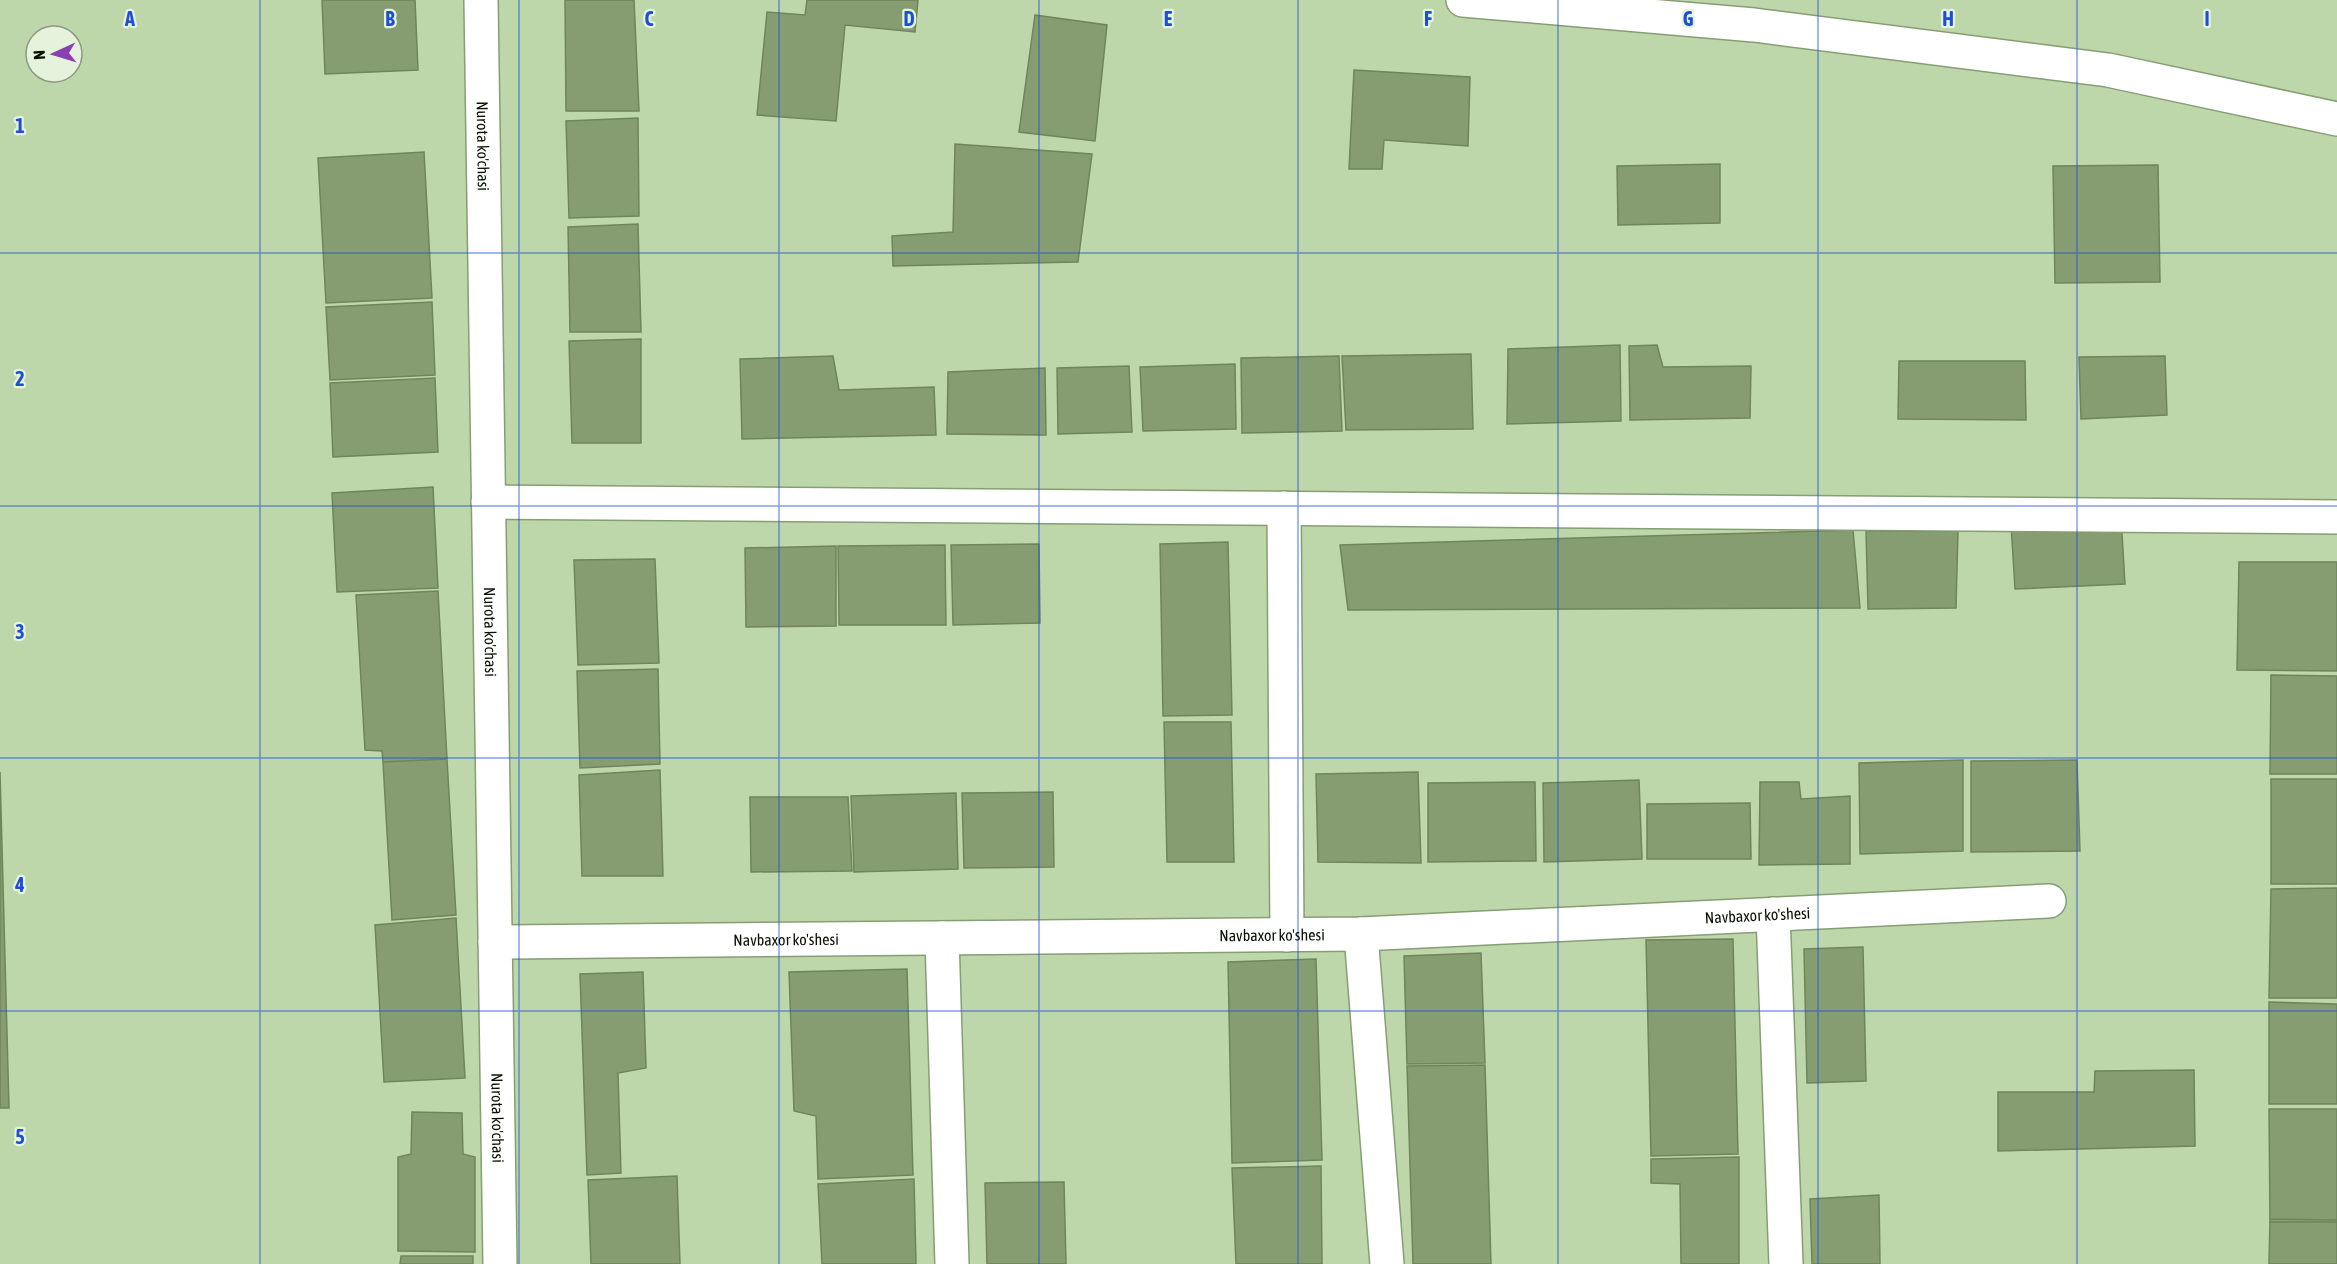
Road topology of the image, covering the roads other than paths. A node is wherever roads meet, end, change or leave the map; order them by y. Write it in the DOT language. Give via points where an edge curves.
graph roads {
  1 [pos="481,0"];
  2 [pos="1463,0"];
  3 [pos="2337,119"];
  4 [pos="488,502"];
  5 [pos="1284,508"];
  6 [pos="2337,517"];
  7 [pos="2049,901"];
  8 [pos="1773,914"];
  9 [pos="1361,934"];
  10 [pos="1287,935"];
  11 [pos="942,938"];
  12 [pos="495,942"];
  13 [pos="500,1264"];
  14 [pos="952,1264"];
  15 [pos="1387,1264"];
  16 [pos="1786,1264"];
  1 -- 4 [label="street, Nurota ko'chasi"];
  2 -- 3 [label="street" via="1754,25 2108,70"];
  4 -- 5 [label="street"];
  4 -- 12 [label="street, Nurota ko'chasi"];
  5 -- 6 [label="street"];
  5 -- 10 [label="street"];
  7 -- 8 [label="street, Navbaxor ko'shesi"];
  8 -- 9 [label="street, Navbaxor ko'shesi"];
  8 -- 16 [label="street"];
  9 -- 10 [label="street, Navbaxor ko'shesi"];
  9 -- 15 [label="street"];
  10 -- 11 [label="street, Navbaxor ko'shesi"];
  11 -- 12 [label="street, Navbaxor ko'shesi"];
  11 -- 14 [label="street"];
  12 -- 13 [label="street, Nurota ko'chasi"];
}
